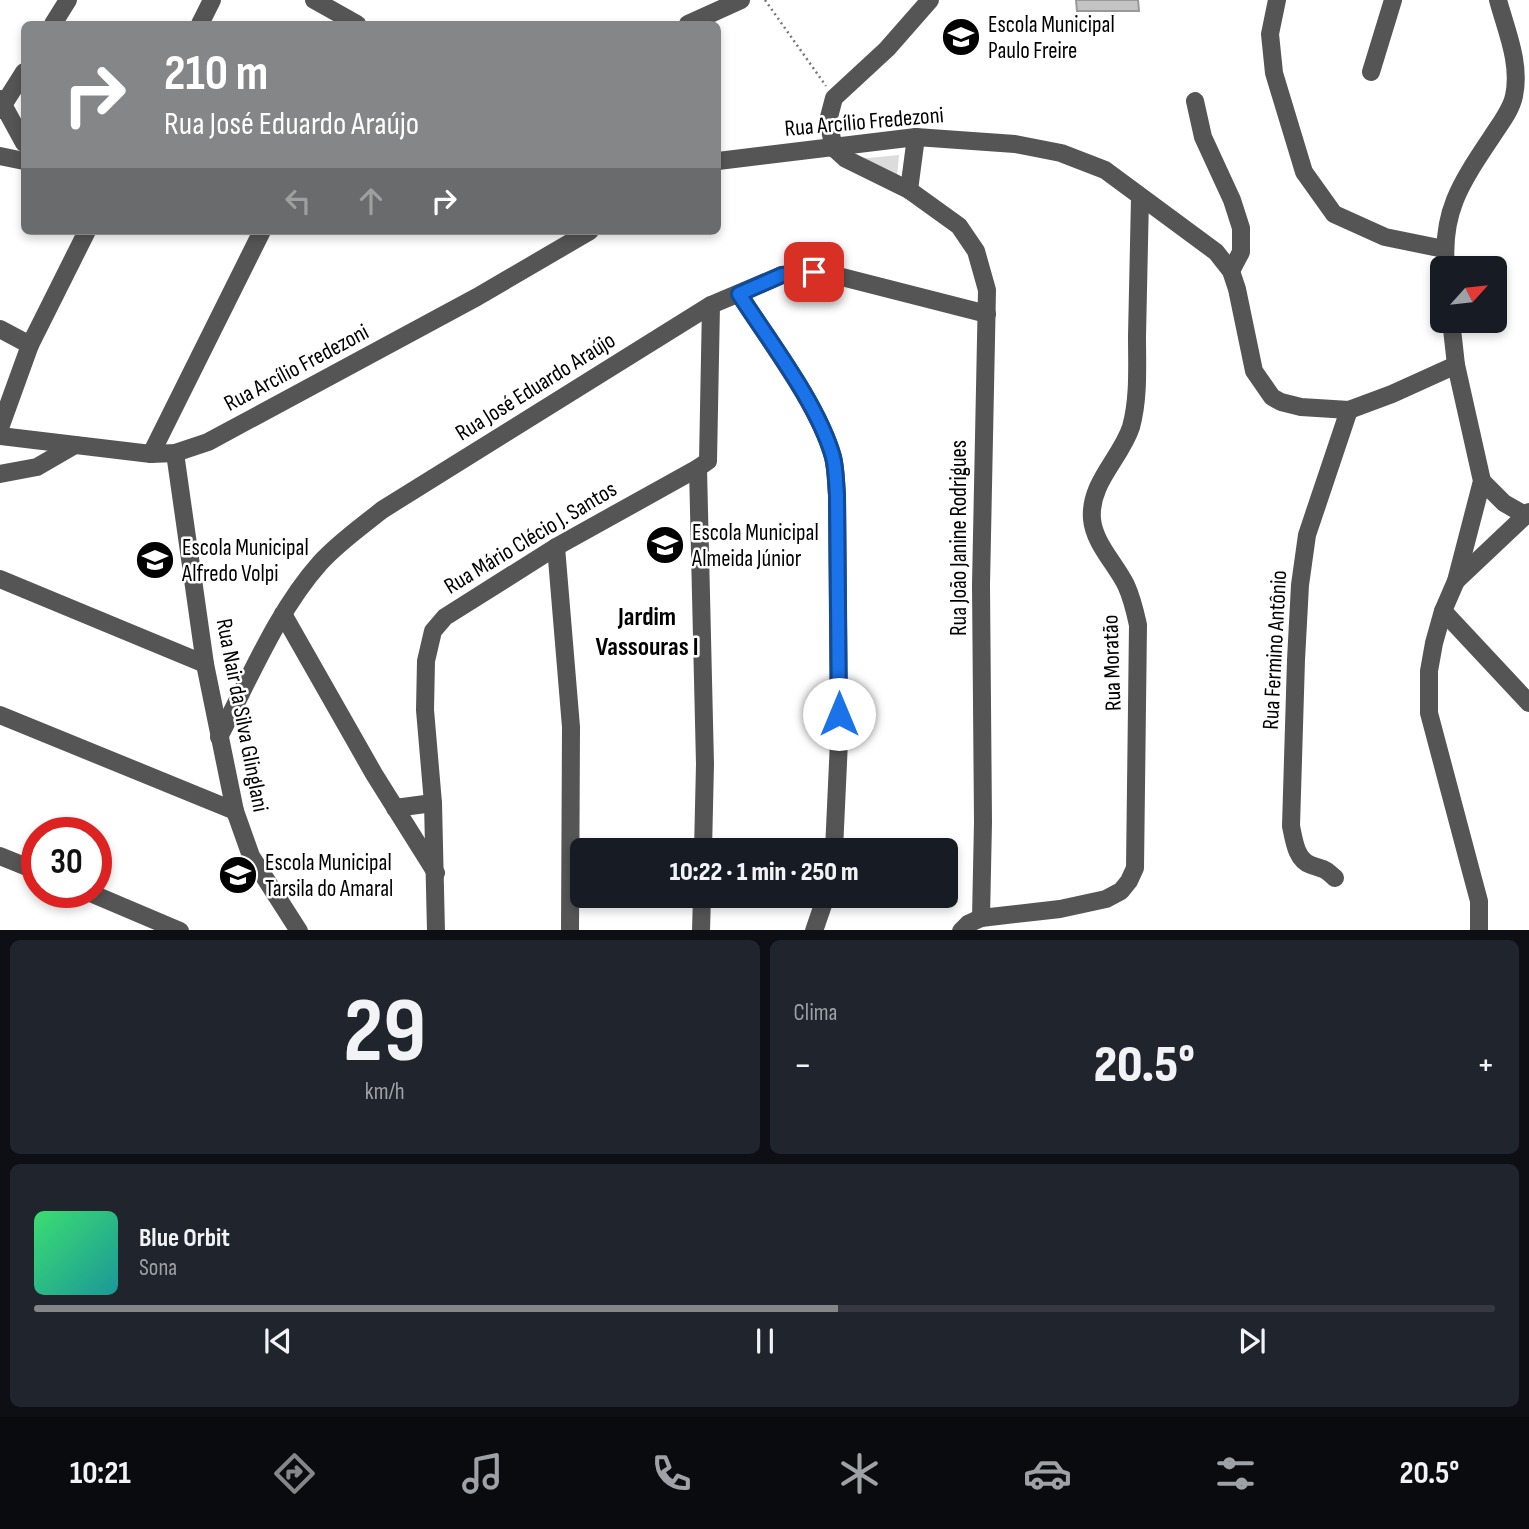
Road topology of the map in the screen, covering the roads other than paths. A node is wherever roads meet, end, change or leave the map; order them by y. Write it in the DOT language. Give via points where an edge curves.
graph roads {
  1 [pos="68,0"];
  2 [pos="212,0"];
  3 [pos="314,0"];
  4 [pos="741,0"];
  5 [pos="930,0"];
  6 [pos="1276,0"];
  7 [pos="1393,0"];
  8 [pos="1498,0"];
  9 [pos="55,21"];
  10 [pos="202,21"];
  11 [pos="352,21"];
  12 [pos="695,21"];
  13 [pos="1371,72"];
  14 [pos="21,76"];
  15 [pos="1195,102"];
  16 [pos="1,105"];
  17 [pos="916,137"];
  18 [pos="21,138"];
  19 [pos="834,148"];
  20 [pos="0,156"];
  21 [pos="21,160"];
  22 [pos="721,160"];
  23 [pos="909,190"];
  24 [pos="1140,198"];
  25 [pos="260,235"];
  26 [pos="583,235"];
  27 [pos="79,236"];
  28 [pos="1444,248"];
  29 [pos="1445,256"];
  30 [pos="1231,271"];
  31 [pos="739,294"];
  32 [pos="711,305"];
  33 [pos="987,314"];
  34 [pos="0,329"];
  35 [pos="1452,333"];
  36 [pos="30,345"];
  37 [pos="1456,365"];
  38 [pos="1349,410"];
  39 [pos="0,428"];
  40 [pos="0,436"];
  41 [pos="75,445"];
  42 [pos="176,453"];
  43 [pos="151,454"];
  44 [pos="703,465"];
  45 [pos="0,474"];
  46 [pos="1482,481"];
  47 [pos="1527,514"];
  48 [pos="556,547"];
  49 [pos="0,579"];
  50 [pos="1457,581"];
  51 [pos="1444,611"];
  52 [pos="284,614"];
  53 [pos="205,664"];
  54 [pos="1529,703"];
  55 [pos="0,715"];
  56 [pos="219,737"];
  57 [pos="433,803"];
  58 [pos="395,808"];
  59 [pos="235,811"];
  60 [pos="703,838"];
  61 [pos="835,838"];
  62 [pos="0,856"];
  63 [pos="21,865"];
  64 [pos="436,873"];
  65 [pos="1335,878"];
  66 [pos="112,902"];
  67 [pos="702,908"];
  68 [pos="822,908"];
  69 [pos="981,918"];
  70 [pos="180,930"];
  71 [pos="299,930"];
  72 [pos="436,930"];
  73 [pos="569,930"];
  74 [pos="701,930"];
  75 [pos="814,930"];
  76 [pos="961,930"];
  77 [pos="1479,930"];
  1 -- 9 [label="street"];
  2 -- 10 [label="street"];
  3 -- 11 [label="street"];
  4 -- 12 [label="street"];
  5 -- 19 [label="street" via="887,49 834,98 829,117"];
  6 -- 28 [label="street" via="1270,34 1274,74 1304,172 1334,214 1385,237"];
  7 -- 13 [label="street"];
  8 -- 28 [label="street" via="1510,35 1514,95 1451,206"];
  14 -- 16 [label="street"];
  15 -- 30 [label="street" via="1203,137 1241,228 1241,252"];
  16 -- 18 [label="street"];
  17 -- 19 [label="street, Rua Arcílio Fredezoni"];
  17 -- 23 [label="street"];
  17 -- 24 [label="street, Rua Arcílio Fredezoni" via="1015,144 1061,153 1105,170"];
  19 -- 22 [label="street, Rua Arcílio Fredezoni"];
  19 -- 23 [label="street, Rua João Janine Rodrigues" via="859,167"];
  20 -- 21 [label="street"];
  23 -- 33 [label="street, Rua João Janine Rodrigues" via="959,226 976,251 987,290"];
  24 -- 30 [label="street, Rua Arcílio Fredezoni" via="1216,252"];
  24 -- 69 [label="street, Rua Moratão" via="1136,391 1130,427 1099,484 1092,521 1104,551 1126,584 1138,625 1135,868 1121,891 1106,899"];
  25 -- 43 [label="street"];
  26 -- 42 [label="street, Rua Arcílio Fredezoni" via="243,424"];
  27 -- 36 [label="street"];
  28 -- 29 [label="street"];
  30 -- 38 [label="street, Rua Arcílio Fredezoni" via="1254,370 1272,397 1301,407"];
  31 -- 32 [label="street, Rua José Eduardo Araújo"];
  31 -- 33 [label="street, Rua José Eduardo Araújo" via="782,275 814,272"];
  31 -- 61 [label="street" via="804,395 834,461 839,741"];
  32 -- 44 [label="street"];
  32 -- 52 [label="street, Rua José Eduardo Araújo" via="382,510 320,563"];
  33 -- 69 [label="street, Rua João Janine Rodrigues"];
  34 -- 36 [label="street"];
  35 -- 37 [label="street"];
  36 -- 39 [label="street"];
  37 -- 38 [label="street, Rua Arcílio Fredezoni"];
  37 -- 46 [label="street"];
  38 -- 65 [label="street, Rua Fermino Antônio" via="1307,535 1296,660 1293,835 1301,858"];
  40 -- 41 [label="street, Rua Arcílio Fredezoni"];
  41 -- 43 [label="street, Rua Arcílio Fredezoni"];
  41 -- 45 [label="street" via="37,467"];
  42 -- 43 [label="street, Rua Arcílio Fredezoni"];
  42 -- 53 [label="street, Rua Nair da Silva Glinglani"];
  44 -- 48 [label="street, Rua Mário Clécio J. Santos"];
  44 -- 60 [label="street"];
  46 -- 47 [label="street" via="1504,503"];
  46 -- 50 [label="street"];
  47 -- 50 [label="street"];
  48 -- 57 [label="street, Rua Mário Clécio J. Santos" via="445,617 433,631 426,661 425,710"];
  48 -- 73 [label="street" via="572,727"];
  49 -- 53 [label="street"];
  50 -- 51 [label="street"];
  51 -- 54 [label="street"];
  51 -- 77 [label="street" via="1429,671 1429,713 1479,901"];
  52 -- 56 [label="street, Rua José Eduardo Araújo"];
  52 -- 58 [label="street"];
  53 -- 56 [label="street, Rua Nair da Silva Glinglani"];
  55 -- 59 [label="street"];
  56 -- 59 [label="street, Rua Nair da Silva Glinglani"];
  57 -- 58 [label="street"];
  57 -- 64 [label="street, Rua Mário Clécio J. Santos"];
  58 -- 64 [label="street"];
  59 -- 71 [label="street, Rua Nair da Silva Glinglani" via="251,856"];
  62 -- 63 [label="street"];
  64 -- 72 [label="street, Rua Mário Clécio J. Santos"];
  66 -- 70 [label="street"];
  67 -- 74 [label="street"];
  68 -- 75 [label="street"];
  69 -- 76 [label="street, Rua Moratão"];
}
